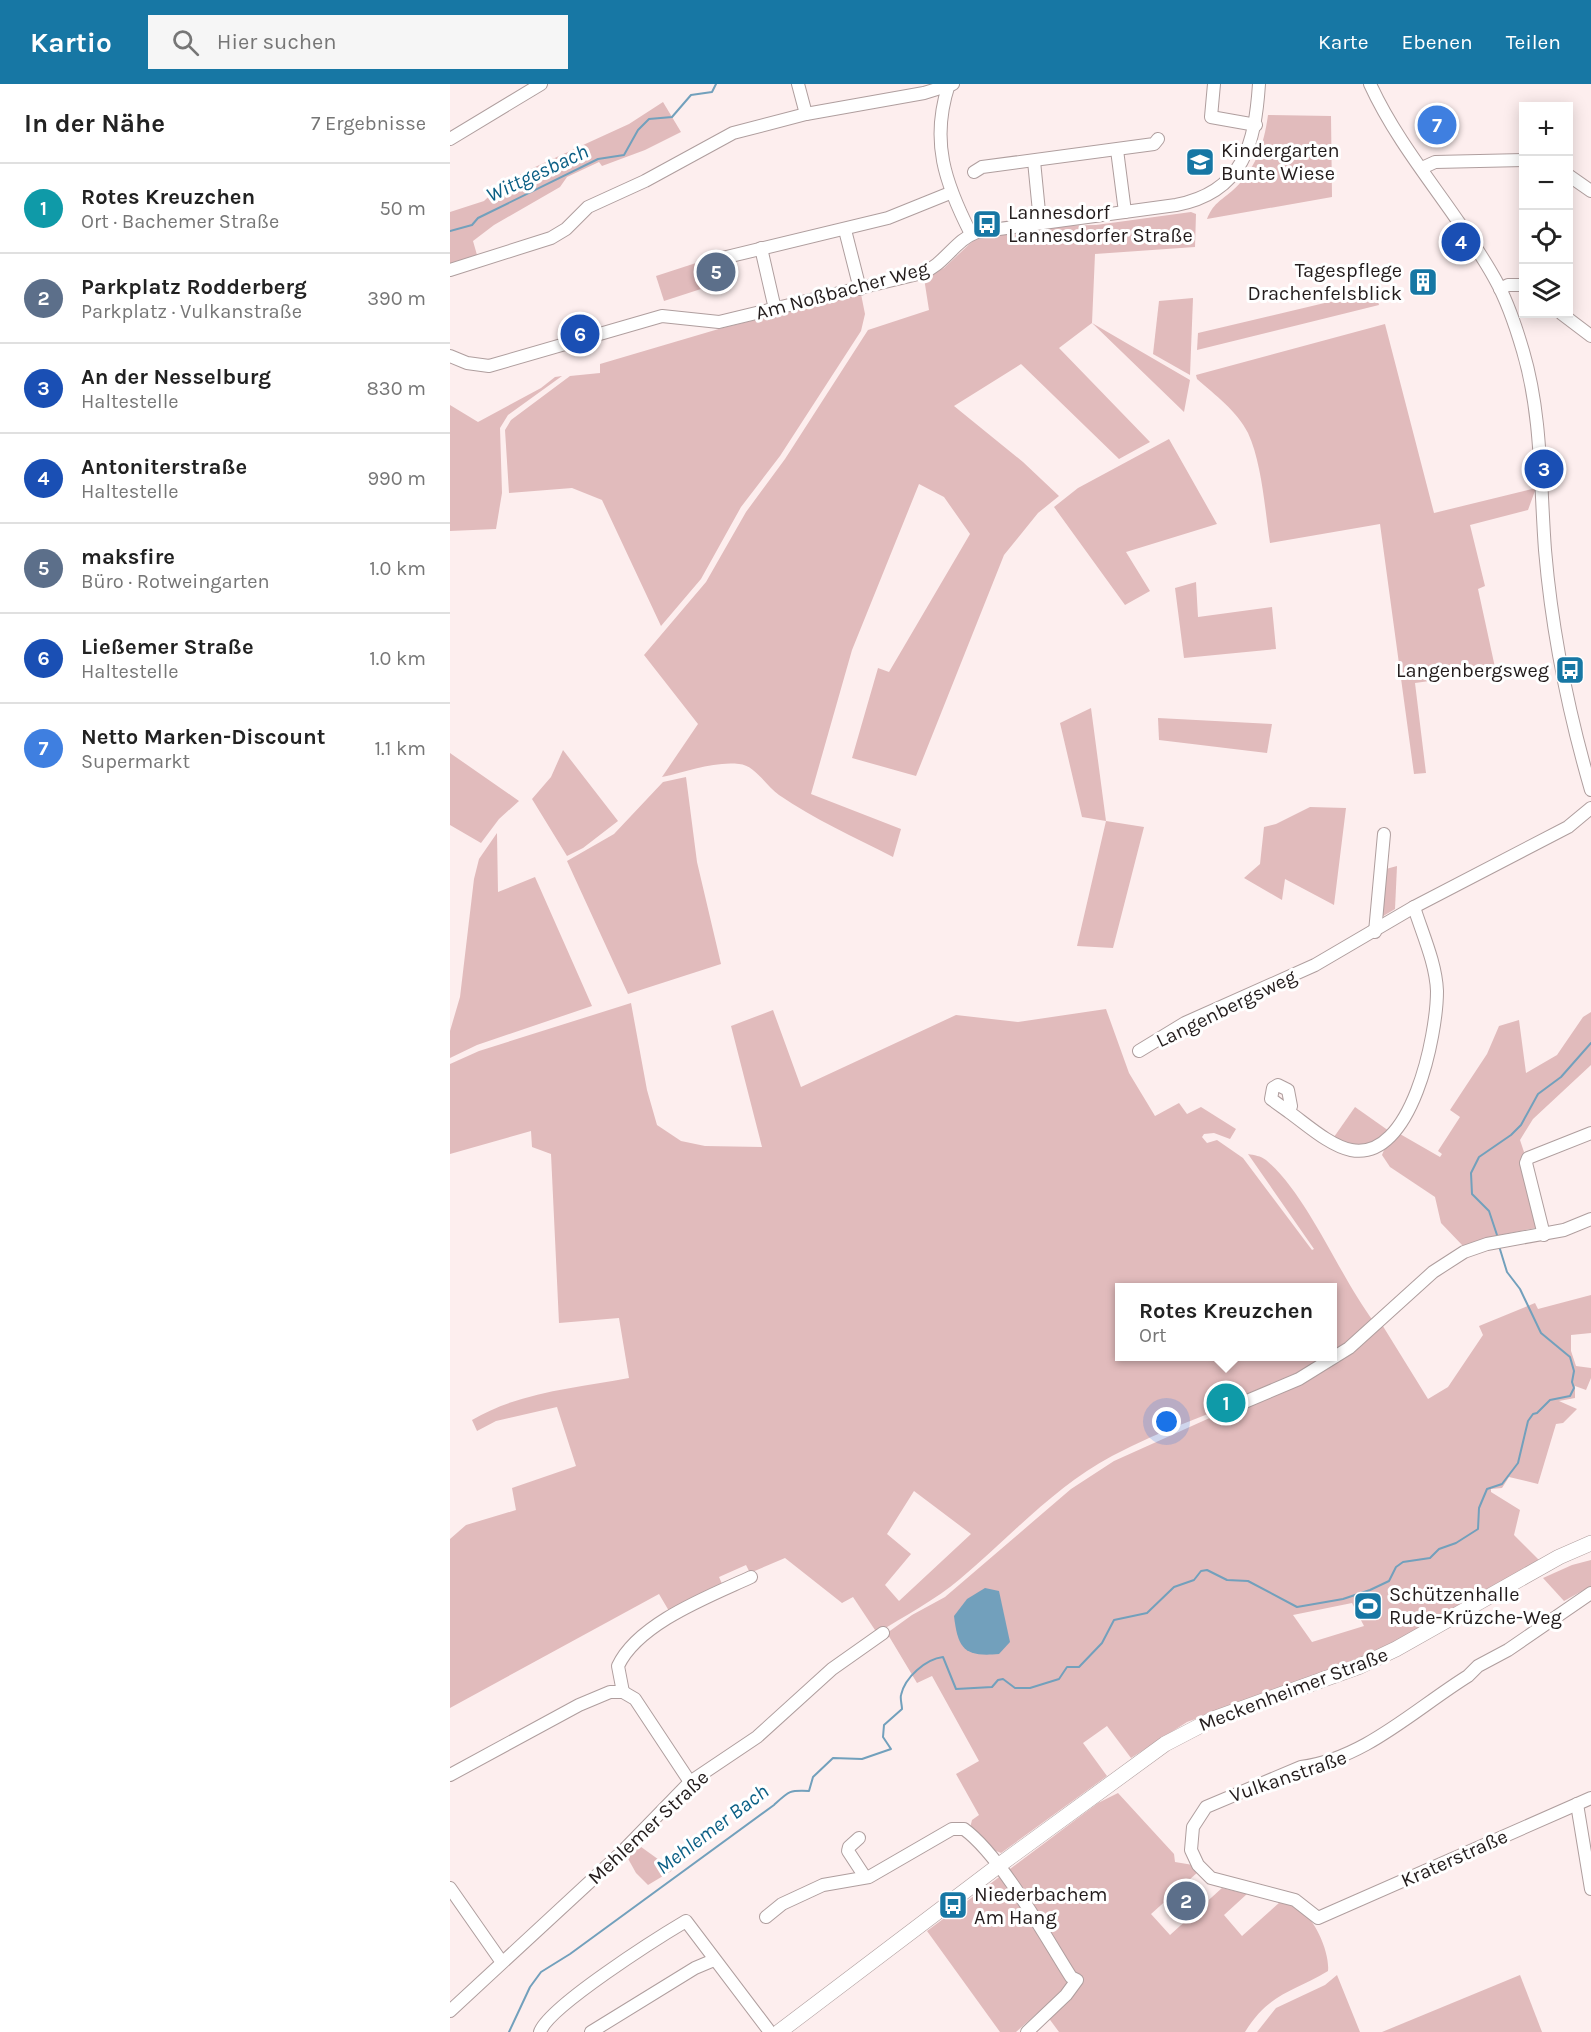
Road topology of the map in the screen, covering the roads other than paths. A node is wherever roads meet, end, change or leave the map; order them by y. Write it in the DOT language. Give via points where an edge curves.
graph roads {
  1 [pos="541,84"];
  2 [pos="798,84"];
  3 [pos="1214,84"];
  4 [pos="1259,84"];
  5 [pos="1370,84"];
  6 [pos="950,85"];
  7 [pos="924,88"];
  8 [pos="806,114"];
  9 [pos="1256,125"];
  10 [pos="450,139"];
  11 [pos="1158,139"];
  12 [pos="1117,150"];
  13 [pos="1519,160"];
  14 [pos="1034,161"];
  15 [pos="1422,168"];
  16 [pos="974,172"];
  17 [pos="1573,177"];
  18 [pos="1590,187"];
  19 [pos="950,193"];
  20 [pos="1125,212"];
  21 [pos="1040,222"];
  22 [pos="845,230"];
  23 [pos="971,234"];
  24 [pos="761,248"];
  25 [pos="706,261"];
  26 [pos="450,270"];
  27 [pos="1519,285"];
  28 [pos="860,289"];
  29 [pos="1500,289"];
  30 [pos="775,309"];
  31 [pos="1567,318"];
  32 [pos="1591,336"];
  33 [pos="450,356"];
  34 [pos="1591,790"];
  35 [pos="1591,807"];
  36 [pos="1384,834"];
  37 [pos="1414,907"];
  38 [pos="1375,932"];
  39 [pos="1140,1051"];
  40 [pos="1289,1112"];
  41 [pos="1591,1133"];
  42 [pos="1591,1219"];
  43 [pos="1544,1235"];
  44 [pos="1337,1355"];
  45 [pos="1328,1361"];
  46 [pos="1228,1409"];
  47 [pos="1591,1543"];
  48 [pos="751,1578"];
  49 [pos="1591,1593"];
  50 [pos="883,1633"];
  51 [pos="623,1692"];
  52 [pos="450,1775"];
  53 [pos="690,1782"];
  54 [pos="1591,1798"];
  55 [pos="1577,1804"];
  56 [pos="859,1838"];
  57 [pos="1004,1862"];
  58 [pos="865,1877"];
  59 [pos="450,1888"];
  60 [pos="1591,1889"];
  61 [pos="766,1917"];
  62 [pos="1318,1918"];
  63 [pos="714,1960"];
  64 [pos="501,1961"];
  65 [pos="450,2011"];
  66 [pos="540,2032"];
  67 [pos="591,2032"];
  68 [pos="770,2032"];
  69 [pos="779,2032"];
  70 [pos="1027,2032"];
  1 -- 10 [label="street"];
  2 -- 8 [label="street"];
  3 -- 9 [label="street" via="1211,117"];
  4 -- 9 [label="street"];
  5 -- 15 [label="street"];
  6 -- 7 [label="street"];
  6 -- 19 [label="street" via="940,136 943,171"];
  7 -- 8 [label="street"];
  8 -- 26 [label="street" via="722,138 588,207 551,238"];
  9 -- 20 [label="street" via="1241,163 1207,195"];
  11 -- 12 [label="street" via="1154,144"];
  12 -- 14 [label="street"];
  12 -- 20 [label="street"];
  13 -- 15 [label="street" via="1435,162"];
  14 -- 16 [label="street" via="982,167"];
  14 -- 21 [label="street"];
  15 -- 29 [label="street"];
  17 -- 18 [label="street"];
  19 -- 22 [label="street"];
  19 -- 23 [label="street"];
  20 -- 21 [label="street"];
  21 -- 23 [label="street"];
  22 -- 24 [label="street"];
  22 -- 28 [label="street"];
  23 -- 28 [label="street, Am Noßbacher Weg" via="932,270"];
  24 -- 25 [label="street"];
  24 -- 30 [label="street"];
  27 -- 29 [label="street"];
  28 -- 30 [label="street, Am Noßbacher Weg"];
  29 -- 34 [label="street" via="1531,382 1557,650"];
  30 -- 33 [label="street, Am Noßbacher Weg" via="719,322 662,316 489,366"];
  31 -- 32 [label="street"];
  35 -- 37 [label="street, Langenbergsweg" via="1569,827"];
  36 -- 38 [label="street"];
  37 -- 38 [label="street, Langenbergsweg"];
  37 -- 40 [label="street" via="1435,981 1436,1010 1420,1082 1399,1128 1377,1148 1349,1150"];
  38 -- 39 [label="street, Langenbergsweg" via="1315,965 1185,1023"];
  41 -- 43 [label="street" via="1528,1158"];
  42 -- 43 [label="street"];
  43 -- 44 [label="street" via="1498,1242 1446,1262"];
  45 -- 46 [label="street" via="1299,1379"];
  47 -- 57 [label="main road, Meckenheimer Straße" via="1358,1667 1192,1728 1145,1756"];
  48 -- 51 [label="street" via="670,1615 629,1650 618,1666"];
  49 -- 62 [label="street, Vulkanstraße" via="1354,1753 1301,1767 1206,1807 1190,1838 1193,1858 1203,1872 1220,1881 1295,1900"];
  50 -- 53 [label="street, Mehlemer Straße" via="832,1669 757,1737"];
  51 -- 52 [label="street" via="610,1692 579,1705"];
  51 -- 53 [label="street" via="635,1699"];
  53 -- 64 [label="street, Mehlemer Straße" via="621,1853"];
  54 -- 55 [label="street, Kraterstraße"];
  55 -- 60 [label="street"];
  55 -- 62 [label="street, Kraterstraße"];
  56 -- 58 [label="street" via="848,1851"];
  57 -- 58 [label="street" via="964,1829 952,1829"];
  57 -- 69 [label="main road, Meckenheimer Straße"];
  57 -- 70 [label="street" via="1071,1977 1077,1980"];
  58 -- 61 [label="street" via="823,1885 782,1904"];
  59 -- 64 [label="street"];
  63 -- 66 [label="street" via="686,1921 563,2005"];
  63 -- 67 [label="street" via="694,1968"];
  63 -- 68 [label="street"];
  64 -- 65 [label="street, Mehlemer Straße"];
}
